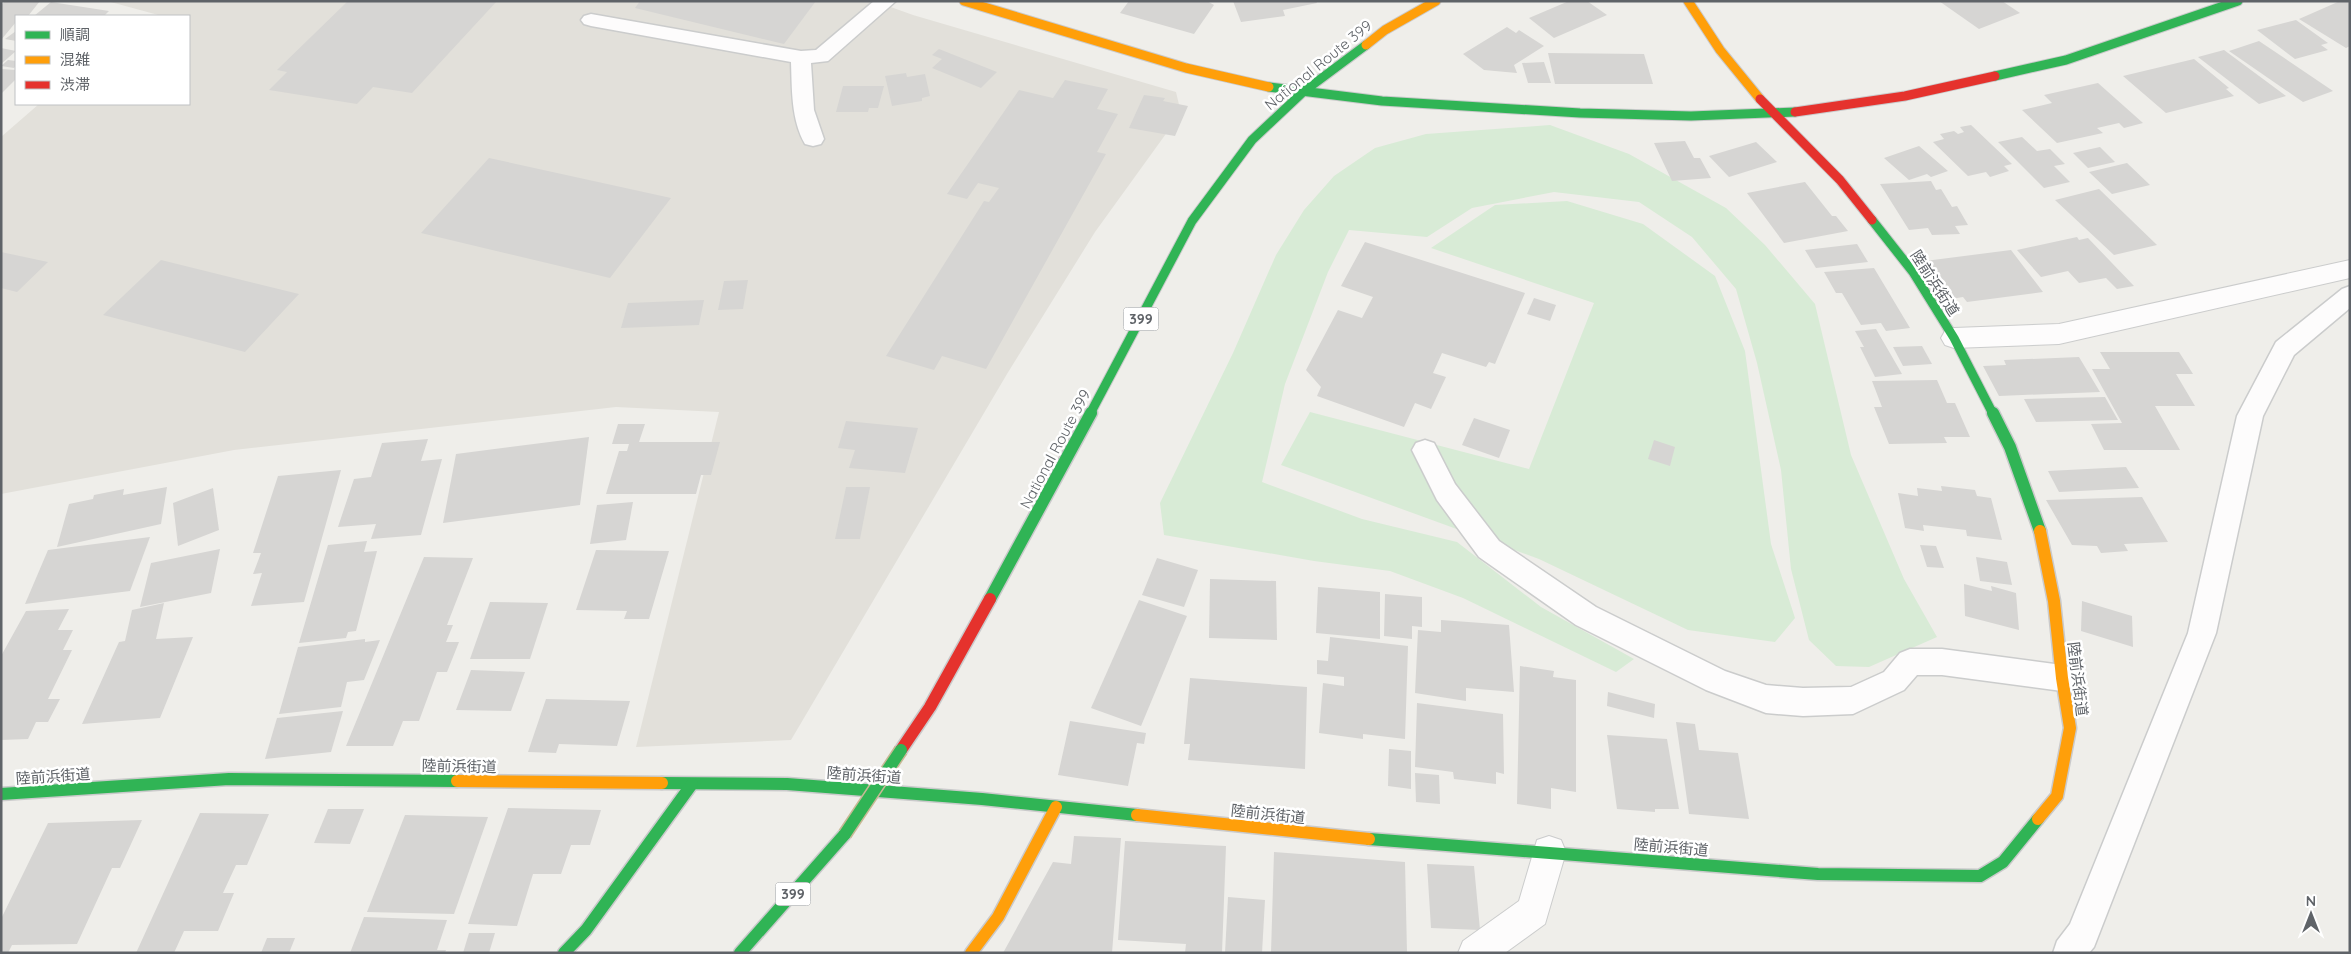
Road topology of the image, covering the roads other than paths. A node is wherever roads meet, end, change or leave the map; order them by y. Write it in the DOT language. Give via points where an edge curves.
graph roads {
  1 [pos="886,1"];
  2 [pos="964,1"];
  3 [pos="1436,1"];
  4 [pos="1688,1"];
  5 [pos="2238,1"];
  6 [pos="591,20"];
  7 [pos="800,58"];
  8 [pos="1303,92"];
  9 [pos="1773,114"];
  10 [pos="813,139"];
  11 [pos="2350,269"];
  12 [pos="2350,295"];
  13 [pos="1954,338"];
  14 [pos="1425,450"];
  15 [pos="2062,678"];
  16 [pos="692,784"];
  17 [pos="1,794"];
  18 [pos="1056,807"];
  19 [pos="1549,852"];
  20 [pos="2078,947"];
  21 [pos="564,953"];
  22 [pos="740,953"];
  23 [pos="971,953"];
  24 [pos="1475,953"];
  1 -- 7 [label="lane" via="821,56"];
  2 -- 8 [label="main road" via="1186,68"];
  3 -- 8 [label="main road, National Route 399 / 399" via="1385,30"];
  4 -- 9 [label="main road, 陸前浜街道" via="1720,50"];
  5 -- 9 [label="main road" via="2066,60 1905,96"];
  6 -- 7 [label="lane"];
  7 -- 10 [label="lane" via="804,110"];
  8 -- 9 [label="main road" via="1382,101 1580,112 1691,116"];
  8 -- 22 [label="main road, National Route 399 / 399, bridge" via="1252,140 1192,221 1035,519 930,707 845,834"];
  9 -- 13 [label="main road, 陸前浜街道" via="1840,180 1913,272"];
  11 -- 13 [label="street" via="2059,334"];
  12 -- 20 [label="lane" via="2285,349 2250,416 2202,633"];
  13 -- 15 [label="main road, 陸前浜街道" via="2010,447 2042,537 2054,601"];
  14 -- 15 [label="lane" via="1446,492 1489,549 1586,616 1716,681 1766,699 1803,702 1854,700 1894,681 1910,662 1942,662"];
  15 -- 19 [label="main road, 陸前浜街道" via="2070,728 2057,796 2003,862 1980,876 1818,874"];
  16 -- 17 [label="main road, 陸前浜街道" via="229,779"];
  16 -- 18 [label="main road, 陸前浜街道" via="787,784"];
  16 -- 21 [label="main road" via="586,930"];
  18 -- 19 [label="main road, 陸前浜街道" via="1353,838"];
  18 -- 23 [label="main road" via="998,917"];
  19 -- 24 [label="street" via="1533,912"];
}
